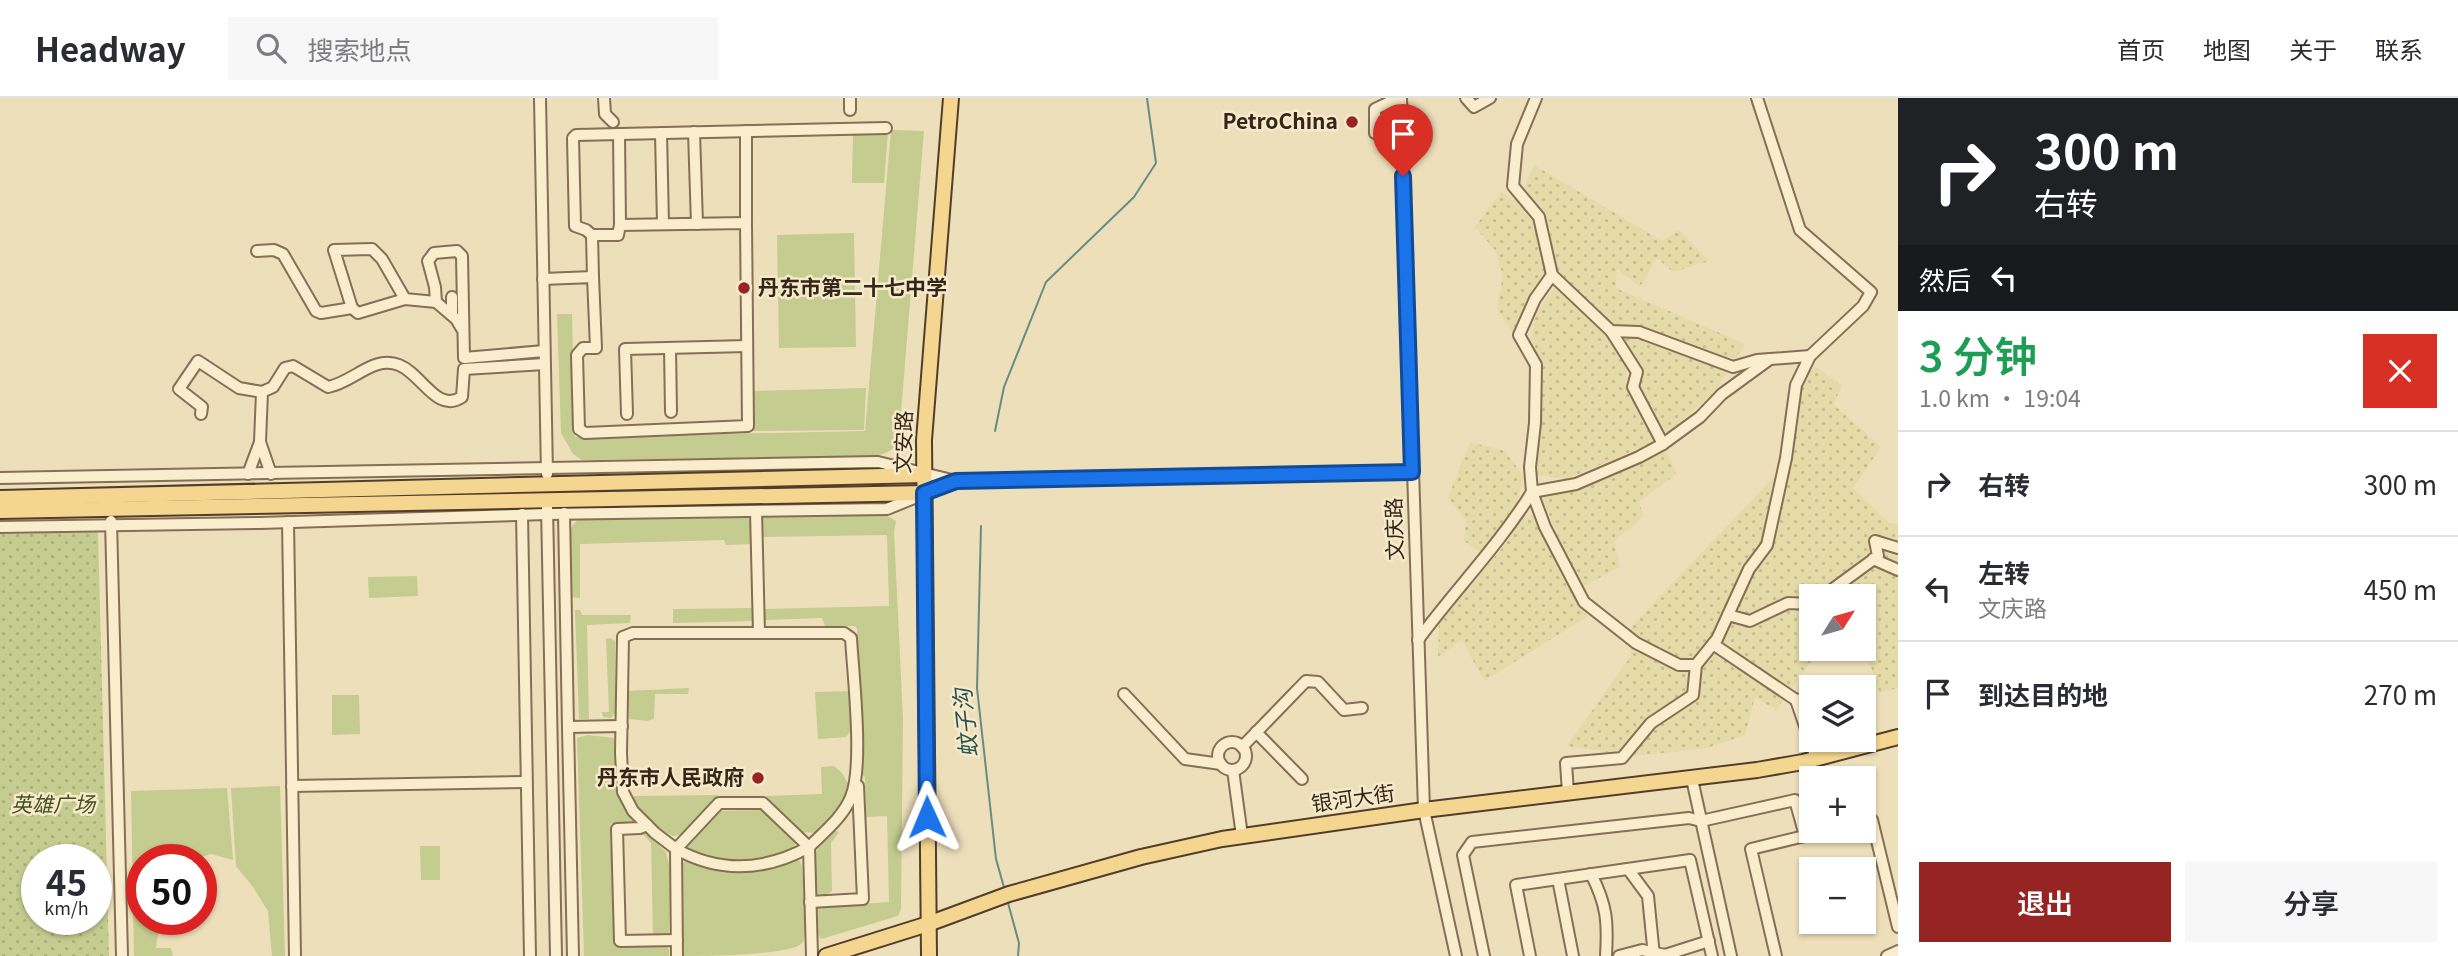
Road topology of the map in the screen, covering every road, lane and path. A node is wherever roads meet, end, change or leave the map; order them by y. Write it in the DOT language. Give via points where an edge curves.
graph roads {
  1 [pos="540,98"];
  2 [pos="604,98"];
  3 [pos="850,98"];
  4 [pos="951,98"];
  5 [pos="1399,98"];
  6 [pos="1466,98"];
  7 [pos="1490,98"];
  8 [pos="1536,98"];
  9 [pos="1758,98"];
  10 [pos="850,110"];
  11 [pos="613,122"];
  12 [pos="886,128"];
  13 [pos="746,131"];
  14 [pos="694,132"];
  15 [pos="661,133"];
  16 [pos="619,134"];
  17 [pos="1402,149"];
  18 [pos="746,223"];
  19 [pos="663,224"];
  20 [pos="697,224"];
  21 [pos="620,225"];
  22 [pos="592,235"];
  23 [pos="257,251"];
  24 [pos="1552,275"];
  25 [pos="593,277"];
  26 [pos="543,279"];
  27 [pos="452,297"];
  28 [pos="405,299"];
  29 [pos="436,302"];
  30 [pos="352,308"];
  31 [pos="452,315"];
  32 [pos="463,331"];
  33 [pos="1611,331"];
  34 [pos="747,346"];
  35 [pos="670,348"];
  36 [pos="544,351"];
  37 [pos="1810,356"];
  38 [pos="1770,359"];
  39 [pos="464,364"];
  40 [pos="545,365"];
  41 [pos="262,392"];
  42 [pos="671,412"];
  43 [pos="201,414"];
  44 [pos="627,414"];
  45 [pos="260,442"];
  46 [pos="1663,444"];
  47 [pos="547,469"];
  48 [pos="1412,472"];
  49 [pos="248,474"];
  50 [pos="271,474"];
  51 [pos="924,475"];
  52 [pos="110,476"];
  53 [pos="0,478"];
  54 [pos="956,481"];
  55 [pos="547,485"];
  56 [pos="1532,492"];
  57 [pos="924,493"];
  58 [pos="0,498"];
  59 [pos="110,502"];
  60 [pos="547,507"];
  61 [pos="0,511"];
  62 [pos="756,511"];
  63 [pos="564,513"];
  64 [pos="522,514"];
  65 [pos="288,522"];
  66 [pos="111,526"];
  67 [pos="0,527"];
  68 [pos="1898,548"];
  69 [pos="1873,559"];
  70 [pos="1898,570"];
  71 [pos="1839,584"];
  72 [pos="1799,603"];
  73 [pos="1728,615"];
  74 [pos="759,633"];
  75 [pos="1418,640"];
  76 [pos="1713,644"];
  77 [pos="1696,665"];
  78 [pos="1124,694"];
  79 [pos="1796,700"];
  80 [pos="1799,700"];
  81 [pos="1362,708"];
  82 [pos="622,726"];
  83 [pos="568,727"];
  84 [pos="1256,732"];
  85 [pos="1898,737"];
  86 [pos="1242,747"];
  87 [pos="1816,758"];
  88 [pos="1221,764"];
  89 [pos="857,766"];
  90 [pos="1233,770"];
  91 [pos="1302,779"];
  92 [pos="1692,779"];
  93 [pos="526,782"];
  94 [pos="292,786"];
  95 [pos="1568,793"];
  96 [pos="1424,810"];
  97 [pos="1799,814"];
  98 [pos="1702,821"];
  99 [pos="647,825"];
  100 [pos="1242,836"];
  101 [pos="1799,837"];
  102 [pos="1876,837"];
  103 [pos="809,847"];
  104 [pos="676,849"];
  105 [pos="1628,869"];
  106 [pos="1591,874"];
  107 [pos="1558,879"];
  108 [pos="810,902"];
  109 [pos="928,924"];
  110 [pos="1898,928"];
  111 [pos="677,940"];
  112 [pos="1709,941"];
  113 [pos="1898,951"];
  114 [pos="1653,954"];
  115 [pos="122,956"];
  116 [pos="295,956"];
  117 [pos="530,956"];
  118 [pos="556,956"];
  119 [pos="573,956"];
  120 [pos="677,956"];
  121 [pos="812,956"];
  122 [pos="826,956"];
  123 [pos="929,956"];
  124 [pos="1456,956"];
  125 [pos="1484,956"];
  126 [pos="1530,956"];
  127 [pos="1573,956"];
  128 [pos="1606,956"];
  129 [pos="1619,956"];
  130 [pos="1712,956"];
  131 [pos="1731,956"];
  132 [pos="1776,956"];
  133 [pos="1887,956"];
  1 -- 26 [label="street"];
  2 -- 11 [label="street" via="605,114"];
  3 -- 10 [label="street"];
  4 -- 51 [label="main road, 文安路"];
  5 -- 17 [label="street, 文庆路"];
  5 -- 17 [label="street" via="1375,109 1374,133"];
  6 -- 7 [label="street" via="1474,107"];
  8 -- 24 [label="street" via="1517,144 1513,186 1539,217"];
  9 -- 37 [label="street" via="1800,230 1871,292 1863,306"];
  12 -- 13 [label="street"];
  13 -- 14 [label="street"];
  13 -- 18 [label="street"];
  14 -- 15 [label="street"];
  14 -- 20 [label="street"];
  15 -- 16 [label="street"];
  15 -- 19 [label="street"];
  16 -- 21 [label="street"];
  16 -- 22 [label="street" via="573,138 575,226"];
  17 -- 48 [label="street, 文庆路"];
  18 -- 20 [label="street"];
  18 -- 34 [label="street"];
  19 -- 20 [label="street"];
  19 -- 21 [label="street"];
  21 -- 22 [label="street" via="618,235"];
  22 -- 25 [label="street"];
  23 -- 30 [label="street" via="283,254 316,311"];
  24 -- 33 [label="street"];
  24 -- 56 [label="street" via="1519,335 1536,365"];
  25 -- 26 [label="street"];
  25 -- 34 [label="street" via="596,348 583,348 577,355 579,429 585,433 748,426"];
  26 -- 36 [label="street"];
  27 -- 31 [label="street"];
  28 -- 29 [label="street"];
  28 -- 30 [label="street" via="358,313"];
  28 -- 30 [label="street" via="372,249 334,250"];
  29 -- 31 [label="street"];
  29 -- 32 [label="street" via="428,261 434,253 457,251 462,256"];
  31 -- 32 [label="street"];
  32 -- 39 [label="street"];
  33 -- 38 [label="street" via="1639,332 1733,367"];
  33 -- 46 [label="street" via="1637,372 1633,387"];
  34 -- 35 [label="street"];
  35 -- 42 [label="street"];
  35 -- 44 [label="street" via="625,349"];
  36 -- 39 [label="street"];
  36 -- 40 [label="street"];
  37 -- 38 [label="street"];
  37 -- 73 [label="street" via="1796,384 1767,545 1749,569"];
  38 -- 46 [label="street"];
  39 -- 40 [label="street"];
  39 -- 41 [label="street" via="464,390 455,402 440,401 418,377 386,361 328,387 293,366 285,368 273,387"];
  40 -- 47 [label="street"];
  41 -- 43 [label="street" via="239,388 198,360 179,389 202,407"];
  41 -- 45 [label="street"];
  45 -- 49 [label="street"];
  45 -- 50 [label="street"];
  46 -- 56 [label="street" via="1576,484"];
  47 -- 50 [label="street"];
  47 -- 51 [label="street" via="878,462"];
  47 -- 55 [label="street"];
  48 -- 54 [label="street"];
  48 -- 75 [label="street, 文庆路"];
  49 -- 50 [label="street"];
  49 -- 52 [label="street"];
  51 -- 54 [label="street"];
  51 -- 55 [label="main road"];
  51 -- 57 [label="main road, 文安路"];
  52 -- 53 [label="street"];
  52 -- 59 [label="street"];
  54 -- 57 [label="street"];
  55 -- 59 [label="main road"];
  55 -- 60 [label="street"];
  56 -- 75 [label="street" via="1510,527"];
  56 -- 77 [label="street" via="1584,601 1636,643 1679,665"];
  57 -- 60 [label="main road"];
  57 -- 62 [label="street" via="887,509"];
  57 -- 109 [label="main road, 文安路"];
  58 -- 59 [label="main road"];
  59 -- 60 [label="main road"];
  59 -- 61 [label="main road"];
  59 -- 66 [label="street"];
  60 -- 63 [label="street"];
  60 -- 64 [label="street"];
  60 -- 118 [label="street"];
  62 -- 63 [label="street"];
  62 -- 74 [label="street"];
  63 -- 83 [label="street"];
  64 -- 65 [label="street"];
  64 -- 93 [label="street"];
  65 -- 66 [label="street"];
  65 -- 94 [label="street"];
  66 -- 67 [label="street"];
  66 -- 115 [label="street"];
  68 -- 69 [label="street" via="1875,541 1878,556"];
  69 -- 70 [label="street"];
  69 -- 71 [label="street"];
  72 -- 73 [label="street" via="1788,603 1751,621"];
  73 -- 76 [label="street"];
  74 -- 82 [label="street" via="633,632 623,637"];
  74 -- 89 [label="street" via="845,633 851,638"];
  75 -- 96 [label="street, 文庆路"];
  76 -- 77 [label="street"];
  76 -- 79 [label="street"];
  77 -- 95 [label="street" via="1693,695 1651,723 1622,758 1566,763"];
  78 -- 88 [label="street" via="1185,759"];
  79 -- 80 [label="street"];
  79 -- 87 [label="street"];
  81 -- 84 [label="street" via="1344,710 1318,682 1306,681"];
  82 -- 83 [label="street"];
  82 -- 99 [label="street" via="624,792"];
  83 -- 119 [label="street"];
  84 -- 86 [label="street"];
  84 -- 91 [label="street"];
  85 -- 87 [label="main road, 银河大街"];
  86 -- 88 [label="street" via="1225,744 1219,751"];
  86 -- 90 [label="street" via="1245,759"];
  87 -- 92 [label="main road, 银河大街"];
  88 -- 90 [label="street"];
  89 -- 103 [label="street" via="852,796"];
  89 -- 108 [label="street" via="863,899"];
  90 -- 100 [label="street"];
  92 -- 95 [label="main road, 银河大街"];
  92 -- 98 [label="street"];
  93 -- 94 [label="street"];
  93 -- 117 [label="street"];
  94 -- 116 [label="street"];
  95 -- 96 [label="main road, 银河大街"];
  96 -- 100 [label="main road, 银河大街"];
  96 -- 124 [label="street, 文庆路"];
  97 -- 98 [label="street" via="1795,800"];
  98 -- 125 [label="street" via="1689,818 1472,842 1463,855"];
  98 -- 131 [label="street"];
  99 -- 104 [label="street"];
  99 -- 111 [label="street" via="617,829 620,941"];
  100 -- 109 [label="main road, 银河大街" via="1006,895"];
  101 -- 132 [label="street" via="1751,849"];
  102 -- 110 [label="street"];
  103 -- 104 [label="street" via="761,866 733,867 697,861"];
  103 -- 104 [label="street" via="764,803 719,803"];
  103 -- 108 [label="street"];
  104 -- 111 [label="street"];
  105 -- 106 [label="street"];
  105 -- 112 [label="street" via="1690,860"];
  105 -- 114 [label="street" via="1648,896"];
  106 -- 107 [label="street"];
  106 -- 128 [label="street" via="1603,897"];
  107 -- 126 [label="street" via="1516,885"];
  107 -- 127 [label="street"];
  108 -- 121 [label="street"];
  109 -- 122 [label="main road, 银河大街"];
  109 -- 123 [label="main road, 文安路"];
  111 -- 120 [label="street"];
  112 -- 114 [label="street" via="1665,955"];
  112 -- 130 [label="street"];
  113 -- 133 [label="street"];
  114 -- 129 [label="street" via="1642,950"];
}
